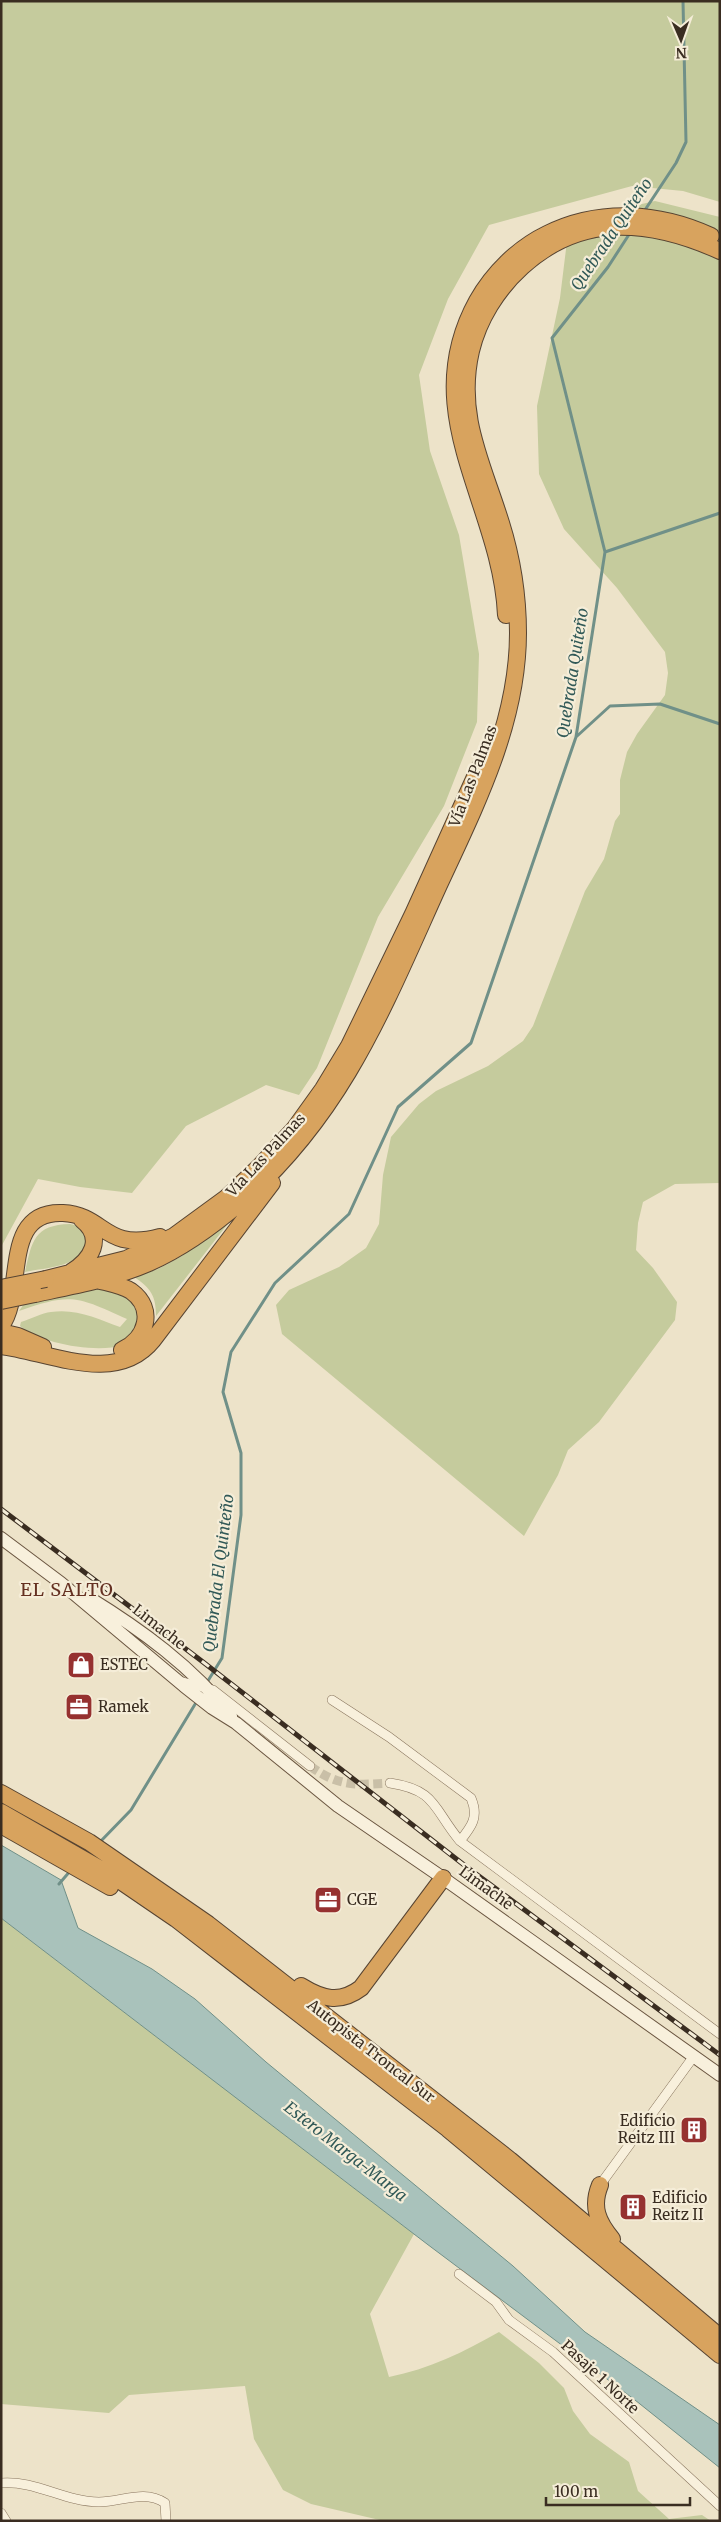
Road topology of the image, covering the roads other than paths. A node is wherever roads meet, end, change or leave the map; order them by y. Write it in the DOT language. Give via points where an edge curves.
graph roads {
  1 [pos="614,221"];
  2 [pos="720,240"];
  3 [pos="720,251"];
  4 [pos="298,1143"];
  5 [pos="74,1215"];
  6 [pos="190,1226"];
  7 [pos="67,1274"];
  8 [pos="97,1280"];
  9 [pos="1,1288"];
  10 [pos="1,1301"];
  11 [pos="3,1325"];
  12 [pos="1,1346"];
  13 [pos="1,1538"];
  14 [pos="61,1583"];
  15 [pos="185,1681"];
  16 [pos="212,1696"];
  17 [pos="332,1700"];
  18 [pos="310,1766"];
  19 [pos="1,1783"];
  20 [pos="390,1783"];
  21 [pos="1,1793"];
  22 [pos="1,1812"];
  23 [pos="1,1825"];
  24 [pos="460,1841"];
  25 [pos="89,1842"];
  26 [pos="73,1859"];
  27 [pos="116,1876"];
  28 [pos="443,1878"];
  29 [pos="274,1974"];
  30 [pos="720,2034"];
  31 [pos="694,2056"];
  32 [pos="720,2075"];
  33 [pos="600,2185"];
  34 [pos="638,2269"];
  35 [pos="459,2274"];
  36 [pos="720,2337"];
  37 [pos="720,2354"];
  38 [pos="1,2483"];
  39 [pos="720,2506"];
  40 [pos="1,2513"];
  41 [pos="6,2521"];
  42 [pos="166,2521"];
  1 -- 2 [label="highway, Vía Las Palmas" via="671,222"];
  1 -- 3 [label="highway, Vía Las Palmas" via="692,240"];
  1 -- 4 [label="highway, Vía Las Palmas" via="569,238 530,260 498,292 477,332 467,375 469,419 478,462 502,525 516,591 517,659 508,715 486,779 373,1029 340,1087"];
  1 -- 6 [label="highway, Vía Las Palmas" via="572,223 532,242 488,283 466,323 456,367 456,421 465,460 494,542 506,608 506,664 493,729 446,842 361,1024 337,1068 280,1145 226,1198"];
  4 -- 8 [label="highway, Vía Las Palmas" via="246,1197 194,1239 149,1263"];
  4 -- 12 [label="highway" via="282,1170 200,1278 149,1345 137,1355 115,1362 83,1362"];
  5 -- 6 [label="highway" via="112,1236 131,1242 163,1236"];
  5 -- 7 [label="highway" via="91,1231 94,1247 85,1262"];
  5 -- 11 [label="highway" via="44,1216 26,1231 18,1253 13,1298"];
  6 -- 7 [label="highway, Vía Las Palmas" via="142,1253"];
  7 -- 9 [label="highway, Vía Las Palmas, bridge"];
  8 -- 10 [label="highway, Vía Las Palmas, bridge"];
  8 -- 11 [label="highway" via="130,1290 143,1306 143,1330 132,1345 102,1354 46,1348 18,1336"];
  13 -- 14 [label="main road, Limache"];
  14 -- 15 [label="main road, Limache"];
  14 -- 15 [label="main road, Limache" via="152,1640"];
  15 -- 16 [label="main road, Limache"];
  16 -- 18 [label="street, Limache"];
  16 -- 28 [label="main road, Limache" via="236,1723 338,1806"];
  17 -- 24 [label="street" via="389,1736 471,1798 475,1807 474,1823"];
  19 -- 25 [label="highway"];
  20 -- 24 [label="street, Limache" via="426,1794"];
  21 -- 25 [label="highway, Autopista Troncal Sur"];
  22 -- 26 [label="highway"];
  23 -- 26 [label="highway"];
  24 -- 30 [label="street, Limache"];
  25 -- 27 [label="highway, Autopista Troncal Sur"];
  26 -- 27 [label="highway"];
  27 -- 29 [label="highway, Autopista Troncal Sur" via="208,1924"];
  27 -- 37 [label="highway, Autopista Troncal Sur" via="448,2129"];
  28 -- 29 [label="highway" via="355,1992 340,1998 323,1998"];
  28 -- 31 [label="main road, Limache"];
  29 -- 34 [label="highway, Autopista Troncal Sur" via="510,2160"];
  31 -- 32 [label="main road, Limache"];
  31 -- 33 [label="street"];
  33 -- 34 [label="highway" via="596,2203 599,2221"];
  34 -- 36 [label="highway, Autopista Troncal Sur"];
  35 -- 39 [label="street, Pasaje 1 Norte" via="496,2302 508,2320 553,2352"];
  38 -- 42 [label="street" via="32,2486 89,2502 150,2497 165,2503"];
  40 -- 41 [label="street"];
}
